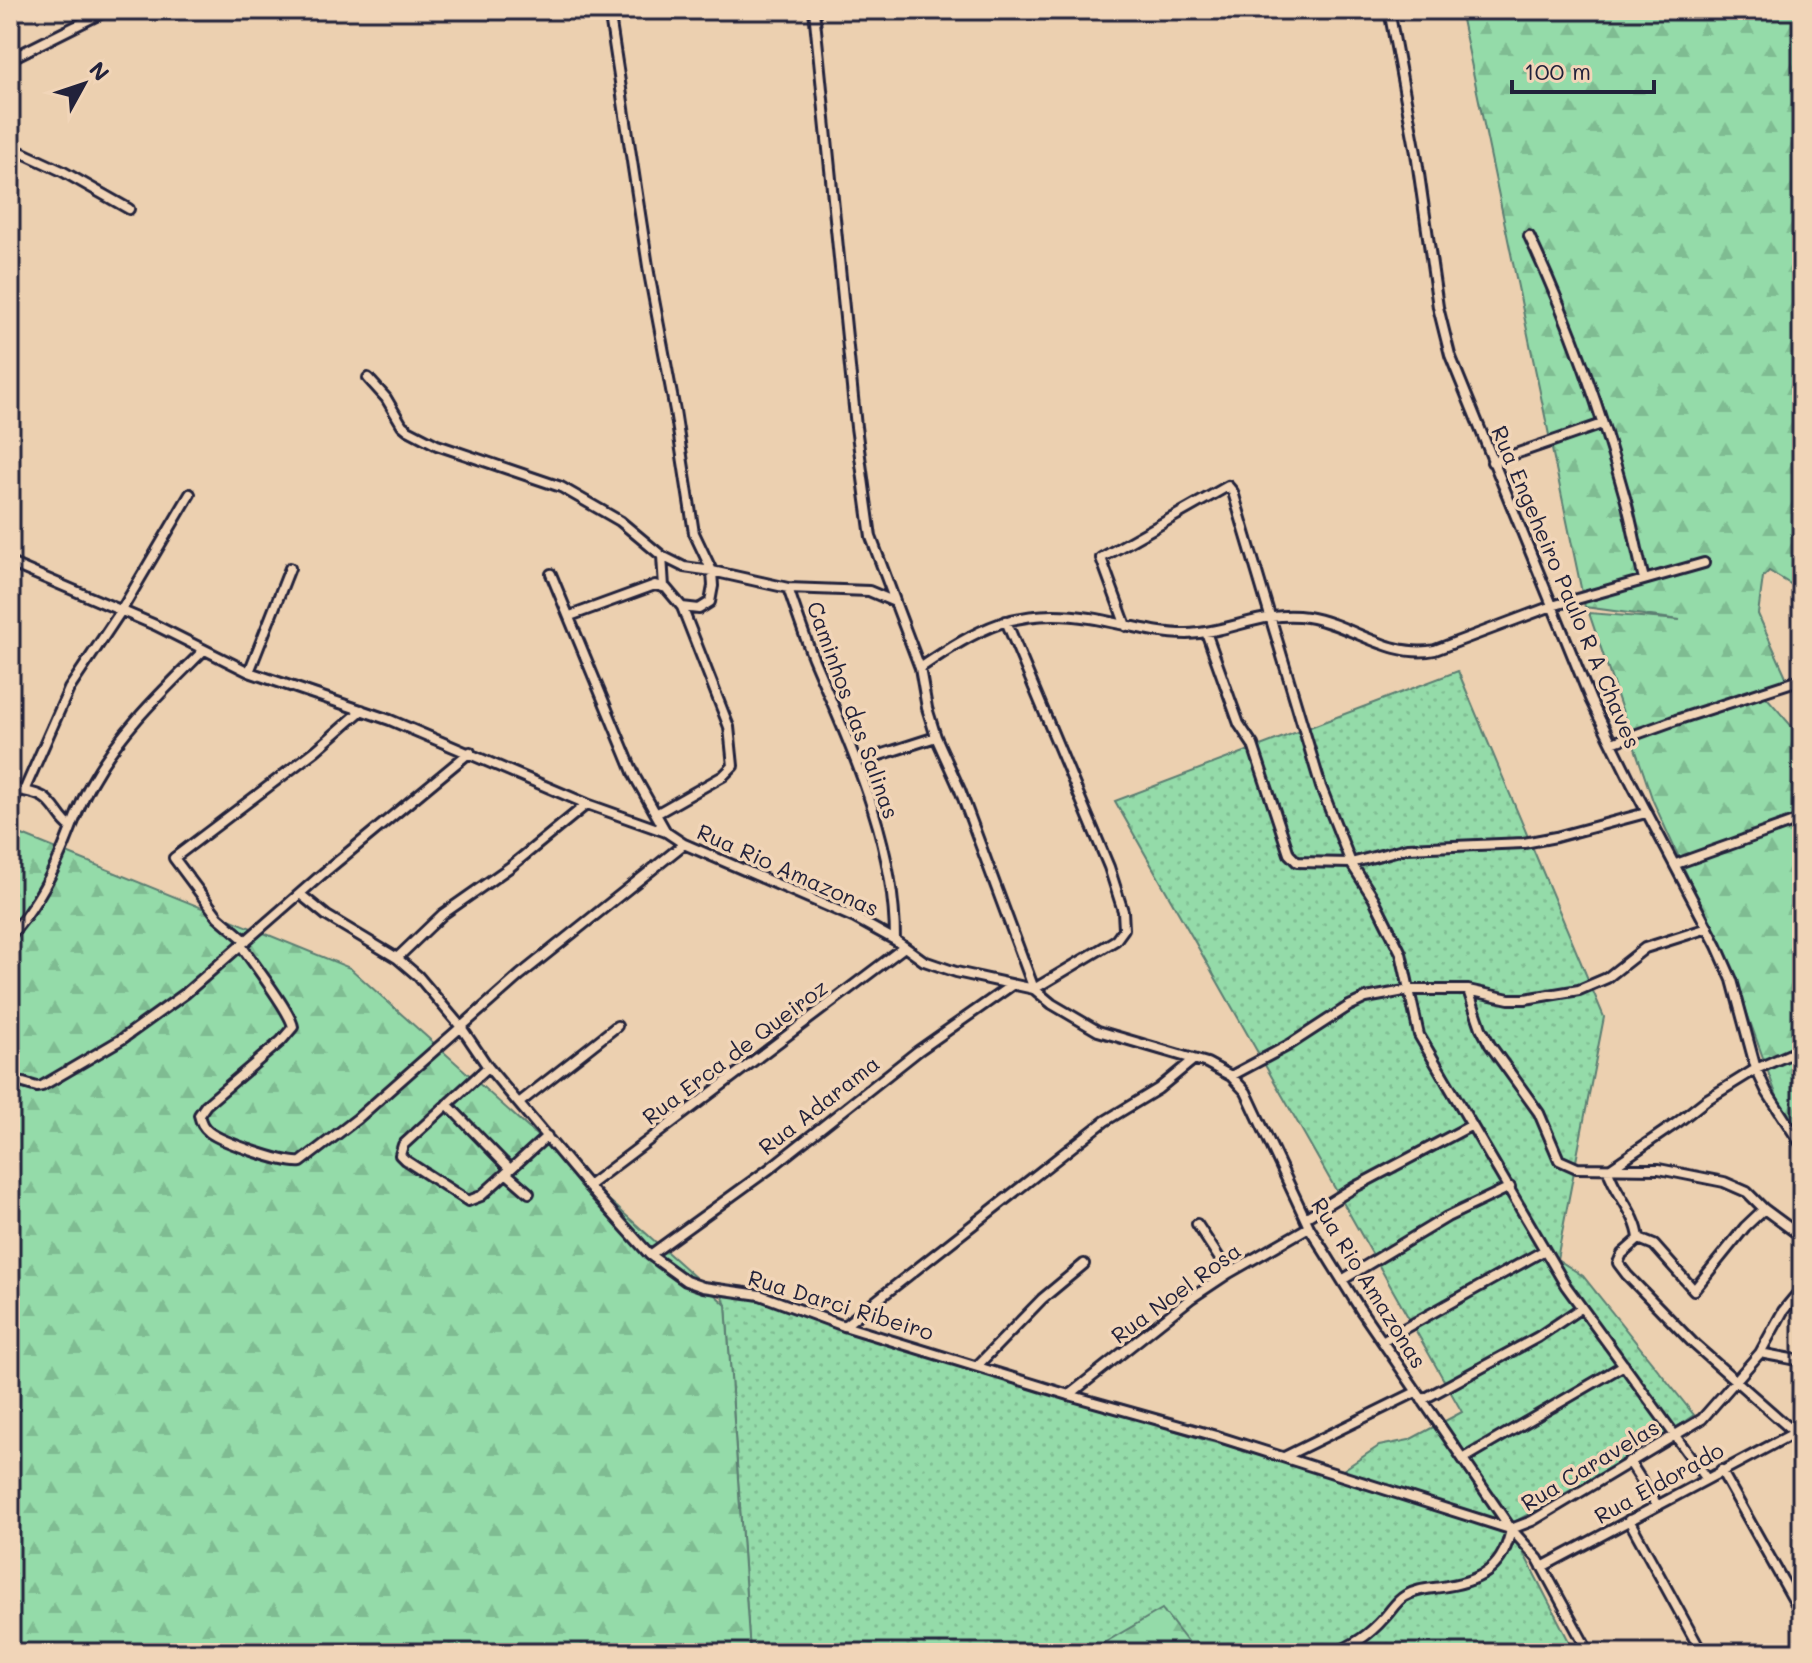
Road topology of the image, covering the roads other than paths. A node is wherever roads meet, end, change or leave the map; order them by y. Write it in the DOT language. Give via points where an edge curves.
graph roads {
  1 [pos="108,10"];
  2 [pos="609,10"];
  3 [pos="814,10"];
  4 [pos="1389,10"];
  5 [pos="10,59"];
  6 [pos="10,147"];
  7 [pos="129,209"];
  8 [pos="1529,236"];
  9 [pos="368,378"];
  10 [pos="1602,424"];
  11 [pos="1492,462"];
  12 [pos="190,494"];
  13 [pos="662,556"];
  14 [pos="10,563"];
  15 [pos="1704,563"];
  16 [pos="290,568"];
  17 [pos="712,571"];
  18 [pos="551,574"];
  19 [pos="1644,579"];
  20 [pos="664,587"];
  21 [pos="788,588"];
  22 [pos="895,602"];
  23 [pos="1552,606"];
  24 [pos="682,607"];
  25 [pos="121,611"];
  26 [pos="1269,615"];
  27 [pos="570,616"];
  28 [pos="1006,621"];
  29 [pos="1126,626"];
  30 [pos="1206,632"];
  31 [pos="204,650"];
  32 [pos="920,668"];
  33 [pos="249,672"];
  34 [pos="1802,679"];
  35 [pos="362,710"];
  36 [pos="936,737"];
  37 [pos="1612,743"];
  38 [pos="470,752"];
  39 [pos="858,762"];
  40 [pos="17,790"];
  41 [pos="587,804"];
  42 [pos="10,808"];
  43 [pos="1646,813"];
  44 [pos="656,814"];
  45 [pos="1802,819"];
  46 [pos="71,827"];
  47 [pos="666,832"];
  48 [pos="684,844"];
  49 [pos="1351,863"];
  50 [pos="1676,864"];
  51 [pos="300,894"];
  52 [pos="1708,928"];
  53 [pos="10,936"];
  54 [pos="895,940"];
  55 [pos="243,943"];
  56 [pos="903,948"];
  57 [pos="397,958"];
  58 [pos="1012,985"];
  59 [pos="1034,989"];
  60 [pos="1410,990"];
  61 [pos="1468,990"];
  62 [pos="617,1026"];
  63 [pos="461,1027"];
  64 [pos="1802,1049"];
  65 [pos="1192,1061"];
  66 [pos="488,1067"];
  67 [pos="1756,1069"];
  68 [pos="1231,1076"];
  69 [pos="10,1079"];
  70 [pos="519,1103"];
  71 [pos="447,1104"];
  72 [pos="1472,1125"];
  73 [pos="547,1136"];
  74 [pos="1802,1146"];
  75 [pos="1608,1170"];
  76 [pos="508,1171"];
  77 [pos="588,1186"];
  78 [pos="1510,1187"];
  79 [pos="529,1193"];
  80 [pos="1764,1209"];
  81 [pos="1307,1222"];
  82 [pos="1197,1224"];
  83 [pos="1802,1237"];
  84 [pos="1639,1239"];
  85 [pos="1545,1250"];
  86 [pos="650,1255"];
  87 [pos="1084,1264"];
  88 [pos="1229,1273"];
  89 [pos="1342,1280"];
  90 [pos="1802,1288"];
  91 [pos="1581,1308"];
  92 [pos="844,1326"];
  93 [pos="1382,1341"];
  94 [pos="1760,1353"];
  95 [pos="1802,1361"];
  96 [pos="1624,1365"];
  97 [pos="977,1366"];
  98 [pos="1735,1381"];
  99 [pos="1416,1392"];
  100 [pos="1069,1395"];
  101 [pos="1422,1400"];
  102 [pos="1794,1433"];
  103 [pos="1676,1434"];
  104 [pos="1802,1439"];
  105 [pos="1284,1457"];
  106 [pos="1463,1459"];
  107 [pos="1629,1461"];
  108 [pos="1721,1470"];
  109 [pos="1706,1478"];
  110 [pos="1657,1505"];
  111 [pos="1629,1520"];
  112 [pos="1511,1529"];
  113 [pos="1542,1567"];
  114 [pos="1802,1615"];
  115 [pos="1333,1653"];
  116 [pos="1589,1653"];
  117 [pos="1702,1653"];
  1 -- 5 [label="street"];
  2 -- 17 [label="street" via="694,533"];
  3 -- 22 [label="street" via="871,537"];
  4 -- 11 [label="street, Rua Engeheiro Paulo R A Chaves" via="1443,331"];
  6 -- 7 [label="street"];
  8 -- 10 [label="street"];
  9 -- 13 [label="street" via="408,430 561,487 620,521"];
  10 -- 11 [label="street"];
  10 -- 19 [label="street"];
  11 -- 23 [label="street, Rua Engeheiro Paulo R A Chaves"];
  12 -- 25 [label="street"];
  13 -- 17 [label="street" via="684,567"];
  13 -- 20 [label="street"];
  14 -- 25 [label="street, Rua Rio Amazonas"];
  15 -- 19 [label="street"];
  16 -- 33 [label="street"];
  17 -- 21 [label="street"];
  17 -- 24 [label="street" via="710,602 699,609"];
  18 -- 27 [label="street"];
  19 -- 23 [label="street"];
  20 -- 24 [label="street"];
  20 -- 27 [label="street" via="655,585"];
  21 -- 22 [label="street" via="856,589"];
  21 -- 39 [label="street, Caminhos das Salinas"];
  22 -- 32 [label="street"];
  23 -- 26 [label="street" via="1421,653 1329,622"];
  23 -- 37 [label="street, Rua Engeheiro Paulo R A Chaves"];
  24 -- 44 [label="street" via="729,727 734,760 723,776"];
  25 -- 31 [label="street, Rua Rio Amazonas"];
  25 -- 40 [label="street" via="64,699"];
  26 -- 29 [label="street" via="1228,486 1101,558"];
  26 -- 30 [label="street"];
  26 -- 49 [label="street" via="1321,787"];
  27 -- 44 [label="street" via="635,777"];
  28 -- 29 [label="street" via="1055,614"];
  28 -- 32 [label="street"];
  28 -- 59 [label="street" via="1123,911 1124,929 1116,940"];
  29 -- 30 [label="street"];
  30 -- 49 [label="street" via="1239,724 1253,745 1289,854 1297,862"];
  31 -- 33 [label="street, Rua Rio Amazonas"];
  31 -- 46 [label="street" via="120,738"];
  32 -- 36 [label="street"];
  33 -- 35 [label="street, Rua Rio Amazonas"];
  34 -- 37 [label="street"];
  35 -- 38 [label="street, Rua Rio Amazonas"];
  35 -- 55 [label="street" via="174,858"];
  36 -- 39 [label="street"];
  36 -- 59 [label="street"];
  37 -- 43 [label="street, Rua Engeheiro Paulo R A Chaves"];
  38 -- 41 [label="street, Rua Rio Amazonas"];
  38 -- 51 [label="street"];
  39 -- 54 [label="street, Caminhos das Salinas" via="887,863"];
  40 -- 42 [label="street"];
  40 -- 46 [label="street" via="43,797"];
  41 -- 47 [label="street, Rua Rio Amazonas"];
  41 -- 57 [label="street" via="443,914"];
  43 -- 49 [label="street" via="1556,837 1407,848"];
  43 -- 50 [label="street, Rua Engeheiro Paulo R A Chaves"];
  44 -- 47 [label="street"];
  45 -- 50 [label="street"];
  46 -- 53 [label="street" via="44,886"];
  47 -- 48 [label="street, Rua Rio Amazonas"];
  48 -- 54 [label="street, Rua Rio Amazonas" via="841,911"];
  48 -- 63 [label="street"];
  49 -- 60 [label="street" via="1401,953"];
  50 -- 52 [label="street, Rua Engeheiro Paulo R A Chaves"];
  51 -- 55 [label="street"];
  51 -- 57 [label="street, Rua Darci Ribeiro"];
  52 -- 61 [label="street" via="1645,948 1607,978 1579,990 1509,999"];
  52 -- 67 [label="street, Rua Engeheiro Paulo R A Chaves" via="1732,980"];
  54 -- 56 [label="street, Rua Rio Amazonas"];
  55 -- 63 [label="street" via="293,1027 206,1105 199,1115 213,1135 301,1162"];
  55 -- 69 [label="street" via="163,1010 51,1082 37,1087"];
  56 -- 58 [label="street, Rua Rio Amazonas" via="939,967"];
  56 -- 77 [label="street, Rua Erca de Queiroz"];
  57 -- 63 [label="street, Rua Darci Ribeiro"];
  58 -- 59 [label="street, Rua Rio Amazonas"];
  58 -- 86 [label="street, Rua Adarama"];
  59 -- 65 [label="street, Rua Rio Amazonas" via="1098,1031"];
  60 -- 61 [label="street"];
  60 -- 68 [label="street" via="1349,1006"];
  60 -- 72 [label="street" via="1419,1035"];
  61 -- 75 [label="street" via="1490,1045 1539,1113 1559,1160 1577,1168"];
  62 -- 70 [label="street"];
  63 -- 66 [label="street, Rua Darci Ribeiro"];
  64 -- 67 [label="street"];
  65 -- 68 [label="street, Rua Rio Amazonas"];
  65 -- 92 [label="street" via="1105,1121"];
  66 -- 70 [label="street, Rua Darci Ribeiro"];
  66 -- 71 [label="street"];
  67 -- 74 [label="street, Rua Engeheiro Paulo R A Chaves"];
  67 -- 75 [label="street"];
  68 -- 81 [label="street, Rua Rio Amazonas" via="1246,1092"];
  70 -- 73 [label="street, Rua Darci Ribeiro"];
  71 -- 76 [label="street"];
  71 -- 76 [label="street" via="403,1145 405,1160 468,1201"];
  72 -- 78 [label="street"];
  72 -- 81 [label="street, Rua Noel Rosa" via="1355,1187"];
  73 -- 76 [label="street"];
  73 -- 77 [label="street, Rua Darci Ribeiro"];
  75 -- 80 [label="street" via="1659,1169 1724,1182 1747,1192"];
  75 -- 84 [label="street"];
  76 -- 79 [label="street"];
  77 -- 86 [label="street, Rua Darci Ribeiro"];
  78 -- 85 [label="street"];
  78 -- 89 [label="street" via="1447,1217"];
  80 -- 83 [label="street"];
  80 -- 84 [label="street" via="1694,1290 1654,1245"];
  81 -- 88 [label="street, Rua Noel Rosa"];
  81 -- 89 [label="street, Rua Rio Amazonas"];
  82 -- 88 [label="street"];
  84 -- 98 [label="street" via="1618,1263 1657,1309"];
  85 -- 91 [label="street"];
  85 -- 93 [label="street"];
  86 -- 92 [label="street, Rua Darci Ribeiro" via="686,1281 760,1295"];
  87 -- 97 [label="street"];
  88 -- 100 [label="street, Rua Noel Rosa"];
  89 -- 93 [label="street, Rua Rio Amazonas"];
  90 -- 94 [label="street, Rua Caravelas"];
  91 -- 96 [label="street"];
  91 -- 101 [label="street"];
  92 -- 97 [label="street, Rua Darci Ribeiro"];
  93 -- 99 [label="street, Rua Rio Amazonas"];
  94 -- 95 [label="street"];
  94 -- 98 [label="street, Rua Caravelas"];
  96 -- 103 [label="street"];
  96 -- 106 [label="street"];
  97 -- 100 [label="street, Rua Darci Ribeiro"];
  98 -- 102 [label="street"];
  98 -- 103 [label="street, Rua Caravelas" via="1702,1419"];
  99 -- 101 [label="street, Rua Rio Amazonas"];
  99 -- 105 [label="street"];
  100 -- 105 [label="street, Rua Darci Ribeiro"];
  101 -- 106 [label="street, Rua Rio Amazonas"];
  102 -- 104 [label="street"];
  102 -- 108 [label="street, Rua Eldorado"];
  103 -- 107 [label="street, Rua Caravelas"];
  103 -- 109 [label="street"];
  105 -- 112 [label="street, Rua Darci Ribeiro"];
  106 -- 112 [label="street, Rua Rio Amazonas"];
  107 -- 110 [label="street"];
  107 -- 112 [label="street, Rua Caravelas"];
  108 -- 109 [label="street, Rua Eldorado"];
  108 -- 114 [label="street"];
  109 -- 110 [label="street, Rua Eldorado"];
  110 -- 111 [label="street, Rua Eldorado"];
  111 -- 113 [label="street, Rua Eldorado"];
  111 -- 117 [label="street"];
  112 -- 113 [label="street, Rua Rio Amazonas"];
  112 -- 115 [label="street, Rua Caravelas" via="1507,1549 1487,1572 1402,1597 1370,1632"];
  113 -- 116 [label="street, Rua Rio Amazonas"];
}
